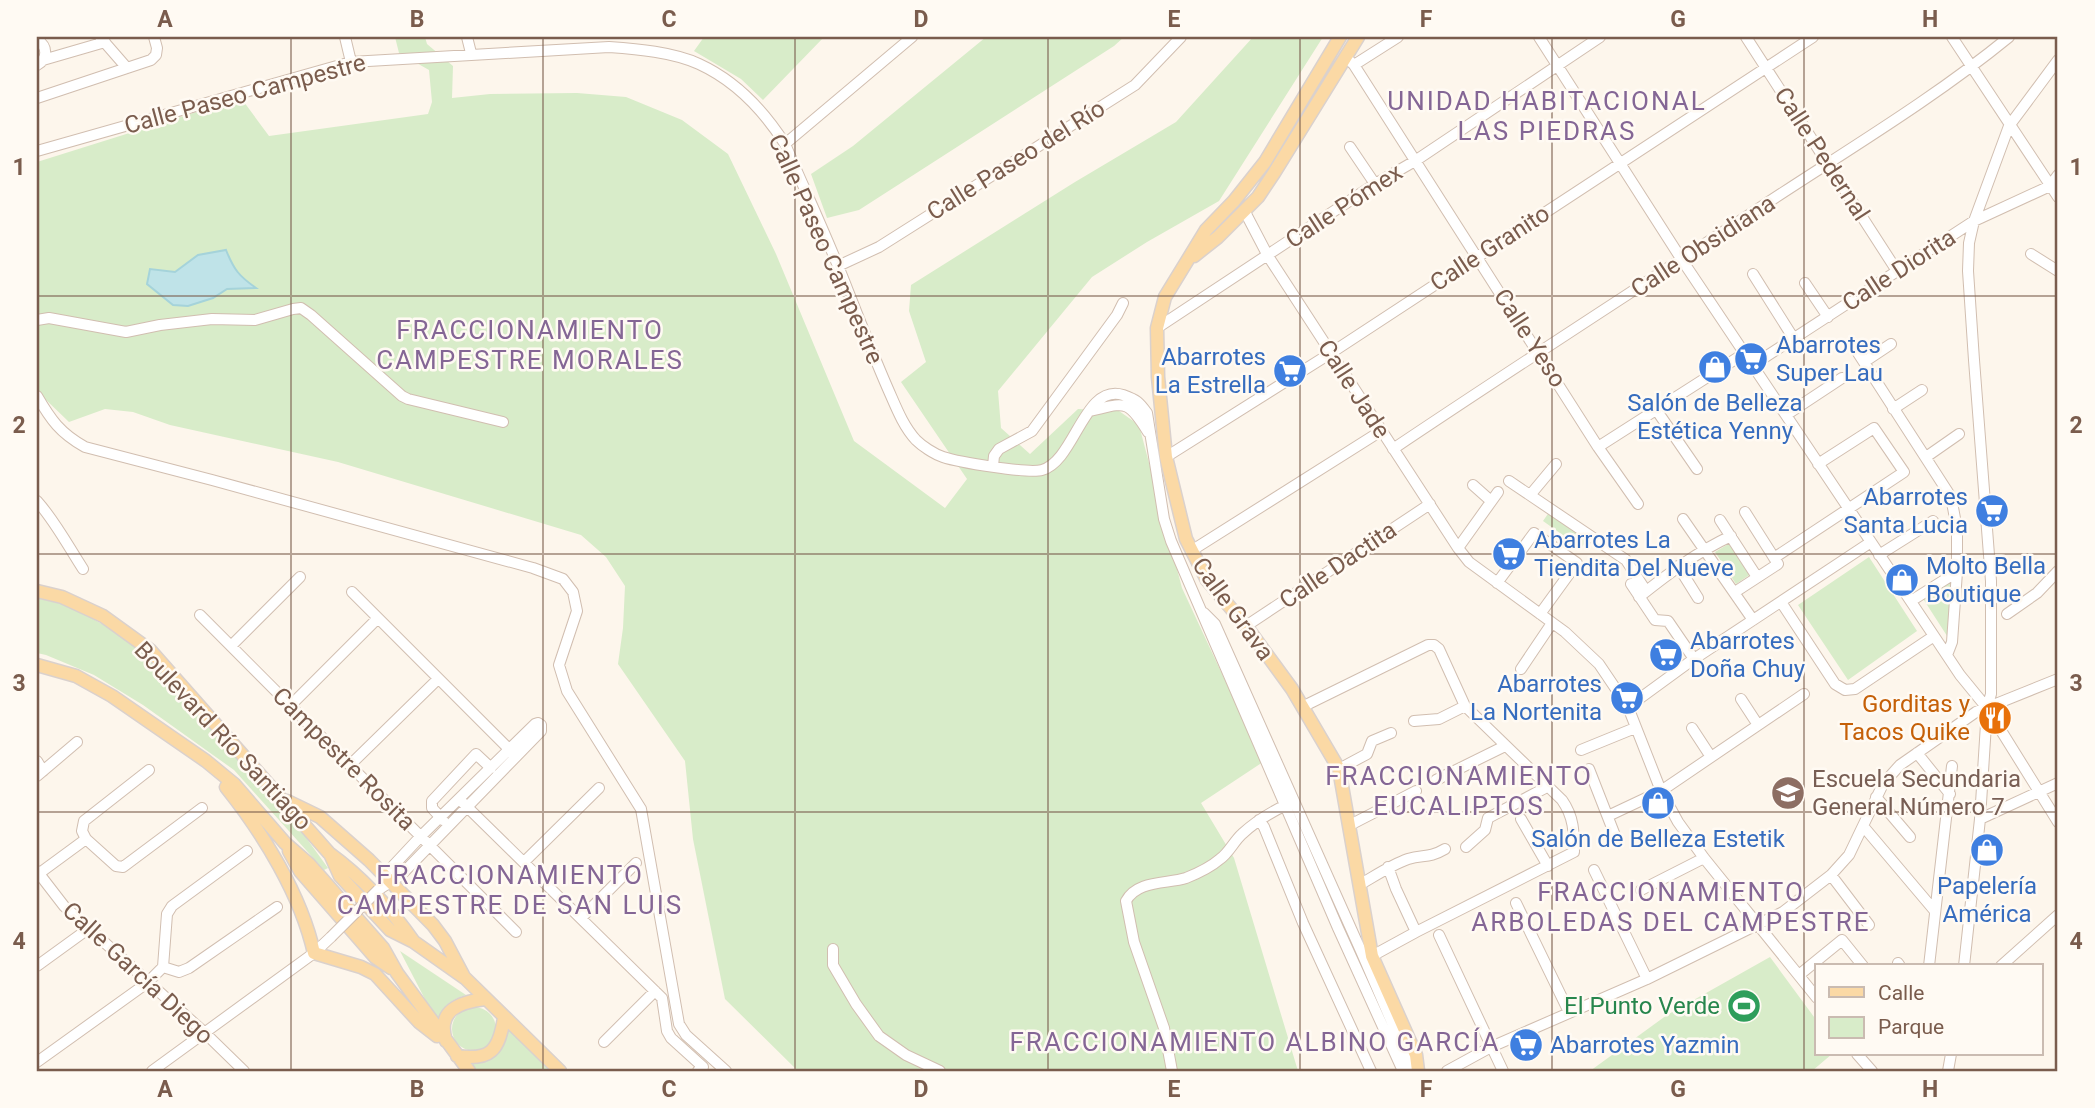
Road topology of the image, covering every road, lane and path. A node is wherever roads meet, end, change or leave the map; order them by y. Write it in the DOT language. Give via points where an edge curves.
graph roads {
  1 [pos="154,37"];
  2 [pos="345,37"];
  3 [pos="467,37"];
  4 [pos="617,37"];
  5 [pos="912,37"];
  6 [pos="1181,37"];
  7 [pos="1340,37"];
  8 [pos="1358,37"];
  9 [pos="1398,37"];
  10 [pos="1539,37"];
  11 [pos="1600,37"];
  12 [pos="1746,37"];
  13 [pos="1813,37"];
  14 [pos="1952,37"];
  15 [pos="2009,37"];
  16 [pos="102,39"];
  17 [pos="37,40"];
  18 [pos="609,47"];
  19 [pos="471,53"];
  20 [pos="2058,60"];
  21 [pos="1350,61"];
  22 [pos="351,62"];
  23 [pos="40,63"];
  24 [pos="1558,65"];
  25 [pos="1766,66"];
  26 [pos="127,68"];
  27 [pos="1972,68"];
  28 [pos="37,98"];
  29 [pos="2009,126"];
  30 [pos="785,144"];
  31 [pos="1350,147"];
  32 [pos="37,151"];
  33 [pos="1415,160"];
  34 [pos="1620,162"];
  35 [pos="1828,164"];
  36 [pos="2058,175"];
  37 [pos="1375,184"];
  38 [pos="2050,186"];
  39 [pos="2058,197"];
  40 [pos="1245,212"];
  41 [pos="1974,221"];
  42 [pos="2031,254"];
  43 [pos="1268,256"];
  44 [pos="1477,256"];
  45 [pos="1682,260"];
  46 [pos="1185,263"];
  47 [pos="838,266"];
  48 [pos="1897,271"];
  49 [pos="2058,271"];
  50 [pos="1753,274"];
  51 [pos="1805,283"];
  52 [pos="1123,303"];
  53 [pos="1828,317"];
  54 [pos="37,320"];
  55 [pos="1157,328"];
  56 [pos="1794,339"];
  57 [pos="1891,344"];
  58 [pos="1539,352"];
  59 [pos="1331,353"];
  60 [pos="1745,353"];
  61 [pos="1753,366"];
  62 [pos="1842,378"];
  63 [pos="1922,390"];
  64 [pos="37,396"];
  65 [pos="1893,409"];
  66 [pos="1657,411"];
  67 [pos="1786,415"];
  68 [pos="503,422"];
  69 [pos="1381,431"];
  70 [pos="1959,435"];
  71 [pos="1598,447"];
  72 [pos="1393,449"];
  73 [pos="1166,457"];
  74 [pos="1926,457"];
  75 [pos="1556,464"];
  76 [pos="1818,464"];
  77 [pos="993,466"];
  78 [pos="1698,469"];
  79 [pos="1509,481"];
  80 [pos="1473,485"];
  81 [pos="1498,492"];
  82 [pos="1531,494"];
  83 [pos="37,501"];
  84 [pos="1491,501"];
  85 [pos="1430,504"];
  86 [pos="1638,504"];
  87 [pos="1848,508"];
  88 [pos="1745,512"];
  89 [pos="1683,519"];
  90 [pos="1720,520"];
  91 [pos="1933,521"];
  92 [pos="1731,537"];
  93 [pos="1871,542"];
  94 [pos="1458,548"];
  95 [pos="1705,548"];
  96 [pos="1191,551"];
  97 [pos="1880,555"];
  98 [pos="1774,558"];
  99 [pos="1678,566"];
  100 [pos="83,569"];
  101 [pos="2058,571"];
  102 [pos="1957,572"];
  103 [pos="1757,577"];
  104 [pos="300,578"];
  105 [pos="1497,583"];
  106 [pos="1631,584"];
  107 [pos="37,591"];
  108 [pos="352,592"];
  109 [pos="1735,592"];
  110 [pos="1642,594"];
  111 [pos="1698,598"];
  112 [pos="1911,601"];
  113 [pos="1781,602"];
  114 [pos="1540,614"];
  115 [pos="2007,614"];
  116 [pos="200,615"];
  117 [pos="378,618"];
  118 [pos="1754,620"];
  119 [pos="1552,623"];
  120 [pos="1246,626"];
  121 [pos="1934,636"];
  122 [pos="231,646"];
  123 [pos="1947,655"];
  124 [pos="1694,659"];
  125 [pos="37,664"];
  126 [pos="1521,669"];
  127 [pos="438,679"];
  128 [pos="2058,679"];
  129 [pos="1804,694"];
  130 [pos="1741,699"];
  131 [pos="291,705"];
  132 [pos="1304,706"];
  133 [pos="1465,706"];
  134 [pos="1628,707"];
  135 [pos="1987,708"];
  136 [pos="1414,722"];
  137 [pos="1759,725"];
  138 [pos="1635,727"];
  139 [pos="1692,728"];
  140 [pos="1391,733"];
  141 [pos="77,742"];
  142 [pos="1505,746"];
  143 [pos="1581,750"];
  144 [pos="513,753"];
  145 [pos="1917,753"];
  146 [pos="1711,757"];
  147 [pos="206,761"];
  148 [pos="350,765"];
  149 [pos="1952,766"];
  150 [pos="491,768"];
  151 [pos="39,769"];
  152 [pos="1339,769"];
  153 [pos="1588,769"];
  154 [pos="149,770"];
  155 [pos="1436,780"];
  156 [pos="2058,783"];
  157 [pos="1547,787"];
  158 [pos="598,788"];
  159 [pos="1416,791"];
  160 [pos="1661,791"];
  161 [pos="2038,792"];
  162 [pos="1950,794"];
  163 [pos="1876,797"];
  164 [pos="282,798"];
  165 [pos="463,803"];
  166 [pos="1290,804"];
  167 [pos="202,808"];
  168 [pos="1608,816"];
  169 [pos="1521,819"];
  170 [pos="1980,819"];
  171 [pos="1259,820"];
  172 [pos="444,821"];
  173 [pos="2058,822"];
  174 [pos="1350,825"];
  175 [pos="1863,826"];
  176 [pos="421,836"];
  177 [pos="1910,837"];
  178 [pos="1616,838"];
  179 [pos="86,839"];
  180 [pos="429,845"];
  181 [pos="1465,847"];
  182 [pos="1445,849"];
  183 [pos="247,851"];
  184 [pos="1317,852"];
  185 [pos="1307,856"];
  186 [pos="1704,858"];
  187 [pos="524,862"];
  188 [pos="636,863"];
  189 [pos="1548,866"];
  190 [pos="1388,867"];
  191 [pos="1594,870"];
  192 [pos="37,873"];
  193 [pos="1831,875"];
  194 [pos="385,884"];
  195 [pos="1359,885"];
  196 [pos="1641,890"];
  197 [pos="1516,903"];
  198 [pos="277,907"];
  199 [pos="1934,911"];
  200 [pos="2058,915"];
  201 [pos="581,918"];
  202 [pos="1758,925"];
  203 [pos="1869,925"];
  204 [pos="88,929"];
  205 [pos="516,932"];
  206 [pos="1416,932"];
  207 [pos="1353,933"];
  208 [pos="1439,936"];
  209 [pos="1342,938"];
  210 [pos="833,949"];
  211 [pos="314,953"];
  212 [pos="1372,955"];
  213 [pos="1861,964"];
  214 [pos="1929,964"];
  215 [pos="1964,964"];
  216 [pos="2003,964"];
  217 [pos="37,966"];
  218 [pos="163,967"];
  219 [pos="1357,971"];
  220 [pos="1798,975"];
  221 [pos="465,978"];
  222 [pos="1647,979"];
  223 [pos="148,983"];
  224 [pos="655,991"];
  225 [pos="1815,996"];
  226 [pos="485,999"];
  227 [pos="1569,1012"];
  228 [pos="504,1018"];
  229 [pos="205,1033"];
  230 [pos="604,1042"];
  231 [pos="448,1045"];
  232 [pos="1492,1048"];
  233 [pos="457,1056"];
  234 [pos="1859,1056"];
  235 [pos="37,1062"];
  236 [pos="700,1069"];
  237 [pos="152,1071"];
  238 [pos="244,1071"];
  239 [pos="469,1071"];
  240 [pos="561,1071"];
  241 [pos="726,1071"];
  242 [pos="940,1071"];
  243 [pos="1172,1071"];
  244 [pos="1371,1071"];
  245 [pos="1403,1071"];
  246 [pos="1416,1071"];
  247 [pos="1426,1071"];
  248 [pos="1447,1071"];
  249 [pos="1503,1071"];
  250 [pos="1872,1071"];
  1 -- 26 [label="street" via="156,55"];
  2 -- 22 [label="street"];
  3 -- 19 [label="street"];
  4 -- 18 [label="street"];
  5 -- 30 [label="street"];
  6 -- 47 [label="street, Calle Paseo del Río" via="1135,85 879,247"];
  7 -- 46 [label="main road, Calle Grava" via="1265,162 1206,230"];
  8 -- 21 [label="main road, Calle Grava"];
  9 -- 21 [label="street"];
  10 -- 24 [label="street"];
  11 -- 24 [label="street, Calle Pómex"];
  12 -- 25 [label="street, Calle Pedernal"];
  13 -- 25 [label="street, Calle Granito"];
  14 -- 27 [label="street"];
  15 -- 27 [label="street, Calle Obsidiana"];
  16 -- 23 [label="street"];
  16 -- 26 [label="street"];
  17 -- 23 [label="street" via="45,48"];
  18 -- 19 [label="street, Calle Paseo Campestre"];
  18 -- 30 [label="street, Calle Paseo Campestre" via="648,50 698,64 739,88"];
  19 -- 22 [label="street, Calle Paseo Campestre"];
  20 -- 29 [label="street"];
  21 -- 33 [label="street, Calle Yeso"];
  21 -- 40 [label="main road, Calle Grava"];
  22 -- 32 [label="street, Calle Paseo Campestre"];
  24 -- 33 [label="street, Calle Pómex"];
  24 -- 34 [label="street"];
  25 -- 34 [label="street, Calle Granito"];
  25 -- 35 [label="street, Calle Pedernal"];
  26 -- 28 [label="street"];
  27 -- 29 [label="street"];
  27 -- 35 [label="street, Calle Obsidiana"];
  29 -- 38 [label="street"];
  29 -- 41 [label="street"];
  30 -- 47 [label="street, Calle Paseo Campestre"];
  31 -- 37 [label="street"];
  33 -- 37 [label="street, Calle Pómex"];
  33 -- 44 [label="street, Calle Yeso"];
  34 -- 44 [label="street, Calle Granito"];
  34 -- 45 [label="street"];
  35 -- 45 [label="street, Calle Obsidiana"];
  35 -- 48 [label="street, Calle Pedernal"];
  36 -- 38 [label="street"];
  37 -- 43 [label="street, Calle Pómex"];
  38 -- 39 [label="street"];
  38 -- 41 [label="street, Calle Diorita"];
  40 -- 43 [label="street, Calle Jade"];
  40 -- 46 [label="main road, Calle Grava"];
  41 -- 48 [label="street, Calle Diorita"];
  41 -- 135 [label="street" via="1968,271 1991,581 1991,694"];
  42 -- 49 [label="street"];
  43 -- 55 [label="street, Calle Pómex"];
  43 -- 59 [label="street, Calle Jade"];
  44 -- 58 [label="street, Calle Yeso"];
  44 -- 59 [label="street, Calle Granito"];
  45 -- 58 [label="street, Calle Obsidiana"];
  45 -- 60 [label="street"];
  46 -- 55 [label="main road, Calle Grava" via="1165,297"];
  47 -- 77 [label="street, Calle Paseo Campestre" via="896,407 917,441 940,456"];
  48 -- 53 [label="street, Calle Diorita"];
  50 -- 56 [label="street"];
  51 -- 53 [label="street"];
  52 -- 77 [label="street" via="1032,431 999,449"];
  53 -- 56 [label="street, Calle Diorita"];
  54 -- 68 [label="street" via="49,318 127,332 212,319 255,320 301,308 402,396"];
  55 -- 73 [label="main road, Calle Grava"];
  56 -- 61 [label="street, Calle Diorita"];
  57 -- 65 [label="street" via="1861,358"];
  58 -- 71 [label="street, Calle Yeso"];
  58 -- 72 [label="street, Calle Obsidiana"];
  59 -- 69 [label="street, Calle Jade"];
  59 -- 73 [label="street, Calle Granito"];
  60 -- 61 [label="street"];
  60 -- 66 [label="street"];
  61 -- 67 [label="street"];
  62 -- 67 [label="street"];
  63 -- 65 [label="street"];
  64 -- 241 [label="street" via="67,437 85,447 563,579 573,592 577,611 559,665 567,691 641,809 679,1024"];
  65 -- 74 [label="street"];
  66 -- 71 [label="street"];
  66 -- 78 [label="street"];
  67 -- 76 [label="street"];
  69 -- 72 [label="street, Calle Jade"];
  69 -- 96 [label="street"];
  70 -- 74 [label="street"];
  71 -- 86 [label="street, Calle Yeso"];
  72 -- 85 [label="street, Calle Jade"];
  73 -- 96 [label="main road, Calle Grava"];
  74 -- 102 [label="street" via="1951,496"];
  75 -- 82 [label="street"];
  76 -- 87 [label="street"];
  76 -- 87 [label="street" via="1874,428 1903,472"];
  77 -- 166 [label="street, Calle Paseo Campestre" via="1043,470 1063,453 1089,411 1105,396 1119,394 1138,400 1147,413 1171,541 1201,611 1215,624"];
  79 -- 82 [label="street"];
  80 -- 84 [label="street"];
  81 -- 84 [label="street"];
  82 -- 110 [label="street" via="1626,560"];
  83 -- 100 [label="street"];
  84 -- 94 [label="street"];
  85 -- 94 [label="street, Calle Jade"];
  85 -- 120 [label="street, Calle Dactita"];
  87 -- 93 [label="street"];
  87 -- 98 [label="street"];
  88 -- 98 [label="street"];
  89 -- 95 [label="street"];
  90 -- 92 [label="street"];
  91 -- 97 [label="street"];
  92 -- 95 [label="street"];
  92 -- 103 [label="street"];
  93 -- 97 [label="street"];
  93 -- 113 [label="street"];
  94 -- 105 [label="street, Calle Jade"];
  95 -- 99 [label="street"];
  95 -- 109 [label="street"];
  96 -- 120 [label="main road, Calle Grava" via="1206,580"];
  97 -- 112 [label="street"];
  98 -- 103 [label="street" via="1778,564"];
  99 -- 110 [label="street"];
  99 -- 111 [label="street"];
  101 -- 115 [label="street"];
  102 -- 112 [label="street"];
  102 -- 123 [label="street"];
  103 -- 109 [label="street"];
  104 -- 122 [label="street"];
  105 -- 114 [label="street, Calle Jade"];
  105 -- 114 [label="street" via="1534,533 1555,547 1577,563"];
  106 -- 110 [label="street"];
  107 -- 164 [label="main road, Boulevard Río Santiago" via="62,597 103,617 150,650"];
  108 -- 117 [label="street"];
  109 -- 118 [label="street"];
  110 -- 124 [label="street" via="1654,620 1668,621"];
  112 -- 121 [label="street"];
  113 -- 118 [label="street"];
  113 -- 121 [label="street" via="1835,684 1845,690 1856,689"];
  114 -- 119 [label="street, Calle Jade"];
  116 -- 122 [label="street, Campestre Rosita"];
  117 -- 127 [label="street"];
  117 -- 131 [label="street"];
  118 -- 124 [label="street"];
  119 -- 126 [label="street"];
  119 -- 134 [label="street, Calle Jade" via="1593,657"];
  120 -- 132 [label="main road, Calle Grava"];
  121 -- 123 [label="street"];
  122 -- 131 [label="street, Campestre Rosita"];
  123 -- 135 [label="street"];
  124 -- 134 [label="street"];
  125 -- 147 [label="main road, Boulevard Río Santiago" via="76,676 111,696"];
  127 -- 144 [label="street"];
  127 -- 148 [label="street"];
  128 -- 135 [label="street"];
  129 -- 137 [label="street"];
  130 -- 137 [label="street"];
  131 -- 148 [label="street, Campestre Rosita"];
  132 -- 133 [label="street" via="1427,645 1439,649"];
  132 -- 152 [label="main road, Calle Grava"];
  133 -- 136 [label="street" via="1439,719"];
  133 -- 142 [label="street"];
  134 -- 138 [label="street, Calle Jade"];
  135 -- 145 [label="street"];
  135 -- 161 [label="street"];
  135 -- 170 [label="street"];
  137 -- 146 [label="street"];
  138 -- 143 [label="street"];
  138 -- 160 [label="street, Calle Jade"];
  139 -- 146 [label="street"];
  140 -- 152 [label="street" via="1372,741 1367,754"];
  141 -- 151 [label="street"];
  142 -- 155 [label="street"];
  142 -- 157 [label="street"];
  144 -- 150 [label="street"];
  144 -- 165 [label="street"];
  145 -- 162 [label="street"];
  145 -- 163 [label="street" via="1893,772"];
  146 -- 160 [label="street"];
  147 -- 211 [label="main road" via="261,834 305,918"];
  147 -- 231 [label="main road, Boulevard Río Santiago" via="234,784 285,843 300,871 375,957 397,973"];
  148 -- 176 [label="street, Campestre Rosita"];
  149 -- 162 [label="street"];
  150 -- 165 [label="street"];
  150 -- 172 [label="street" via="476,754 432,801 432,808"];
  152 -- 174 [label="main road, Calle Grava"];
  153 -- 168 [label="street"];
  154 -- 179 [label="street" via="84,821"];
  156 -- 161 [label="street"];
  157 -- 181 [label="street" via="1488,818 1485,830"];
  157 -- 189 [label="street" via="1562,800 1574,824 1574,852"];
  158 -- 187 [label="street"];
  159 -- 174 [label="street"];
  160 -- 168 [label="street"];
  160 -- 186 [label="street, Calle Jade"];
  161 -- 170 [label="street"];
  161 -- 173 [label="street"];
  162 -- 199 [label="street"];
  163 -- 175 [label="street"];
  163 -- 177 [label="street"];
  164 -- 194 [label="main road" via="320,817"];
  164 -- 221 [label="main road, Boulevard Río Santiago" via="329,853 341,876 390,930"];
  165 -- 172 [label="street"];
  165 -- 187 [label="street"];
  166 -- 171 [label="street"];
  166 -- 184 [label="street, Calle Paseo Campestre"];
  166 -- 185 [label="street, Calle Paseo Campestre"];
  167 -- 179 [label="street" via="123,867"];
  168 -- 178 [label="street"];
  169 -- 189 [label="street"];
  170 -- 215 [label="street"];
  171 -- 243 [label="street" via="1220,859 1186,878 1136,890 1126,901 1134,942 1164,1028"];
  171 -- 244 [label="street"];
  172 -- 176 [label="street"];
  172 -- 180 [label="street"];
  174 -- 195 [label="main road, Calle Grava"];
  175 -- 193 [label="street" via="1849,855"];
  175 -- 199 [label="street"];
  176 -- 180 [label="street, Campestre Rosita"];
  176 -- 194 [label="street"];
  179 -- 192 [label="street"];
  180 -- 194 [label="street"];
  180 -- 205 [label="street, Campestre Rosita"];
  182 -- 190 [label="street"];
  183 -- 218 [label="street" via="172,905 167,914"];
  184 -- 185 [label="street"];
  184 -- 207 [label="street, Calle Paseo Campestre"];
  185 -- 209 [label="street, Calle Paseo Campestre"];
  186 -- 196 [label="street"];
  186 -- 202 [label="street, Calle Jade"];
  187 -- 201 [label="street"];
  188 -- 201 [label="street"];
  189 -- 206 [label="street"];
  190 -- 195 [label="street"];
  190 -- 206 [label="street"];
  191 -- 222 [label="street"];
  192 -- 204 [label="street, Calle García Diego"];
  193 -- 202 [label="street"];
  193 -- 203 [label="street"];
  194 -- 211 [label="street, bridge"];
  194 -- 221 [label="main road" via="433,925"];
  195 -- 212 [label="main road, Calle Grava"];
  197 -- 227 [label="street"];
  198 -- 218 [label="street" via="189,968 179,972"];
  199 -- 214 [label="street"];
  200 -- 216 [label="street"];
  201 -- 224 [label="street"];
  202 -- 220 [label="street, Calle Jade"];
  202 -- 222 [label="street"];
  204 -- 217 [label="street"];
  204 -- 223 [label="street, Calle García Diego"];
  206 -- 212 [label="street"];
  207 -- 209 [label="street"];
  207 -- 212 [label="street, Calle Paseo Campestre"];
  208 -- 232 [label="street"];
  209 -- 219 [label="street, Calle Paseo Campestre"];
  210 -- 242 [label="street" via="833,965 879,1036"];
  211 -- 229 [label="street"];
  211 -- 231 [label="main road" via="375,974 419,1022"];
  212 -- 219 [label="street"];
  212 -- 246 [label="main road, Calle Grava" via="1416,1055"];
  212 -- 247 [label="main road, Calle Grava" via="1416,1040"];
  213 -- 220 [label="street" via="1842,940"];
  218 -- 223 [label="street"];
  219 -- 245 [label="street, Calle Paseo Campestre"];
  220 -- 225 [label="street, Calle Jade"];
  221 -- 226 [label="main road, Boulevard Río Santiago"];
  222 -- 227 [label="street"];
  223 -- 229 [label="street, Calle García Diego"];
  223 -- 235 [label="street"];
  224 -- 230 [label="street"];
  224 -- 236 [label="street" via="662,998 671,1038"];
  226 -- 228 [label="main road, Boulevard Río Santiago"];
  226 -- 231 [label="main road" via="466,1001 450,1010 443,1028"];
  227 -- 232 [label="street"];
  228 -- 233 [label="main road" via="492,1052 474,1059"];
  228 -- 240 [label="main road, Boulevard Río Santiago"];
  229 -- 237 [label="street"];
  229 -- 238 [label="street, Calle García Diego"];
  231 -- 233 [label="main road, Boulevard Río Santiago"];
  232 -- 248 [label="street"];
  232 -- 249 [label="street"];
  233 -- 239 [label="main road, Boulevard Río Santiago"];
  234 -- 250 [label="street"];
}
